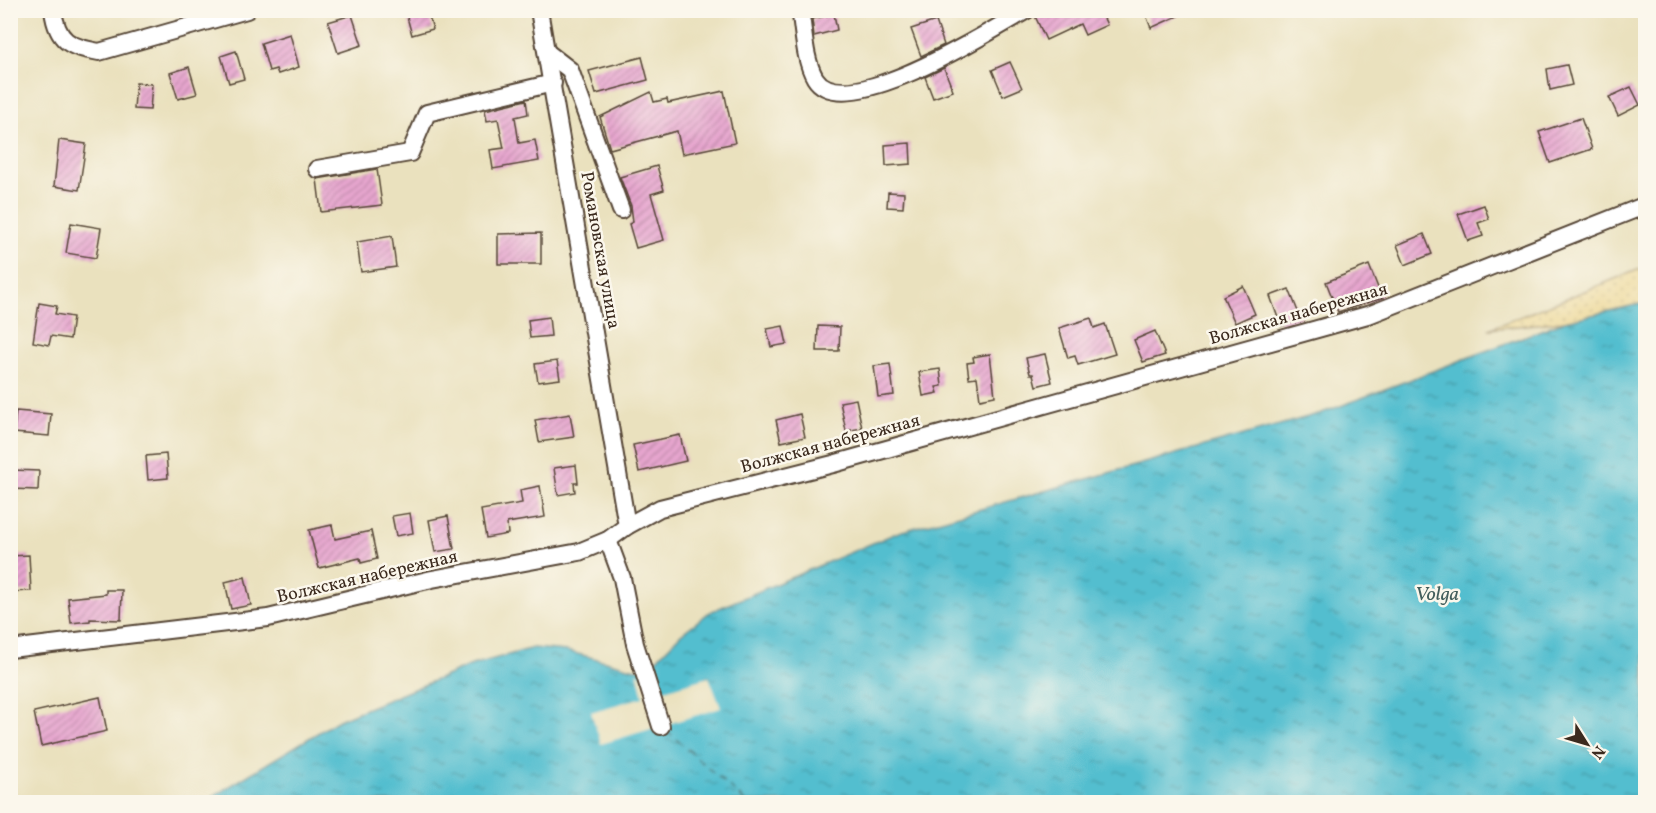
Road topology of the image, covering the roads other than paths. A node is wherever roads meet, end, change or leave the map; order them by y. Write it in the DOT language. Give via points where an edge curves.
graph roads {
  1 [pos="53,10"];
  2 [pos="248,10"];
  3 [pos="539,10"];
  4 [pos="800,10"];
  5 [pos="1027,10"];
  6 [pos="548,53"];
  7 [pos="554,88"];
  8 [pos="317,169"];
  9 [pos="1646,205"];
  10 [pos="621,210"];
  11 [pos="627,525"];
  12 [pos="608,540"];
  13 [pos="10,649"];
  14 [pos="661,726"];
  1 -- 2 [label="street" via="55,28 66,40 79,48 99,52"];
  3 -- 6 [label="street, Романовская улица"];
  4 -- 5 [label="street" via="816,79 836,91 889,82 921,69"];
  6 -- 7 [label="street, Романовская улица"];
  6 -- 10 [label="street" via="570,70"];
  7 -- 8 [label="street" via="427,113 410,153"];
  7 -- 11 [label="street, Романовская улица"];
  9 -- 11 [label="street, Волжская набережная" via="1371,314 833,464 660,508"];
  11 -- 12 [label="street, Волжская набережная"];
  12 -- 13 [label="street, Волжская набережная" via="579,552 432,579 268,618"];
  12 -- 14 [label="street" via="622,578 635,644"];
}
